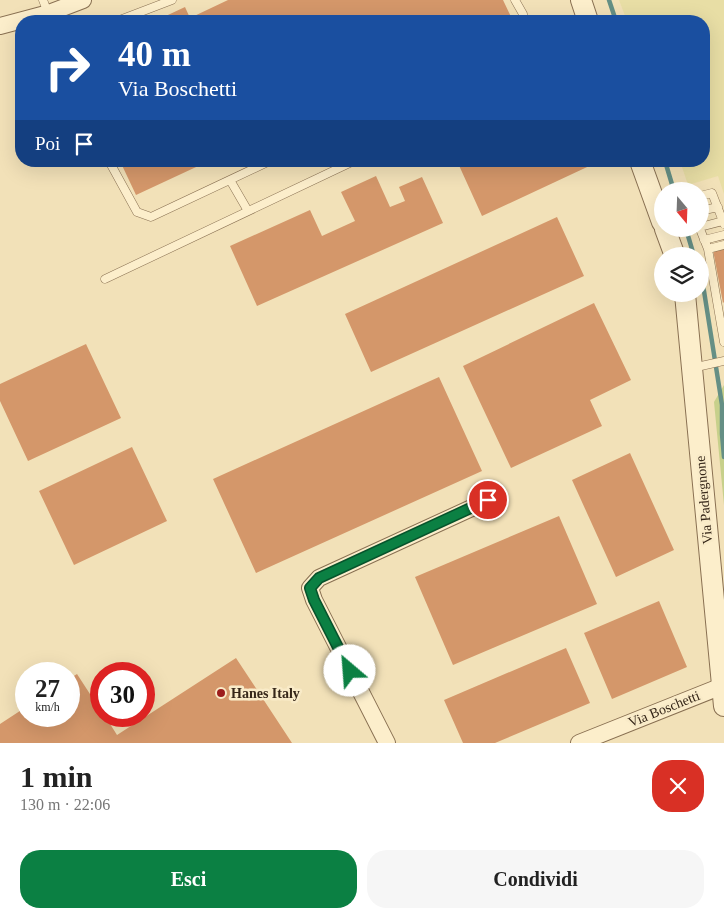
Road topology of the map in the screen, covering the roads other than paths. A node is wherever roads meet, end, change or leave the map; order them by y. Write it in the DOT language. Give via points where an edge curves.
graph roads {
  1 [pos="83,0"];
  2 [pos="172,0"];
  3 [pos="515,0"];
  4 [pos="581,0"];
  5 [pos="48,11"];
  6 [pos="35,15"];
  7 [pos="133,15"];
  8 [pos="523,15"];
  9 [pos="586,15"];
  10 [pos="15,21"];
  11 [pos="0,26"];
  12 [pos="112,167"];
  13 [pos="257,167"];
  14 [pos="341,167"];
  15 [pos="642,167"];
  16 [pos="230,180"];
  17 [pos="709,194"];
  18 [pos="654,195"];
  19 [pos="718,207"];
  20 [pos="709,209"];
  21 [pos="248,211"];
  22 [pos="724,223"];
  23 [pos="709,226"];
  24 [pos="724,235"];
  25 [pos="704,240"];
  26 [pos="724,245"];
  27 [pos="707,247"];
  28 [pos="709,249"];
  29 [pos="709,255"];
  30 [pos="105,279"];
  31 [pos="687,302"];
  32 [pos="724,342"];
  33 [pos="723,361"];
  34 [pos="700,366"];
  35 [pos="488,500"];
  36 [pos="723,696"];
  37 [pos="387,743"];
  38 [pos="579,743"];
  1 -- 5 [label="street"];
  2 -- 7 [label="lane"];
  3 -- 8 [label="lane"];
  4 -- 9 [label="street"];
  5 -- 6 [label="street"];
  10 -- 11 [label="street"];
  12 -- 16 [label="lane" via="137,212 151,217"];
  13 -- 16 [label="lane"];
  14 -- 21 [label="lane"];
  15 -- 18 [label="street"];
  16 -- 21 [label="lane"];
  17 -- 19 [label="lane" via="712,193"];
  19 -- 20 [label="lane"];
  19 -- 22 [label="lane"];
  21 -- 30 [label="lane"];
  22 -- 23 [label="lane"];
  24 -- 25 [label="lane"];
  25 -- 27 [label="lane"];
  26 -- 28 [label="lane"];
  29 -- 32 [label="lane"];
  31 -- 34 [label="street, Via Padergnone"];
  33 -- 34 [label="lane"];
  34 -- 36 [label="street, Via Padergnone"];
  35 -- 37 [label="street" via="319,578 310,588"];
  36 -- 38 [label="street, Via Boschetti"];
}
